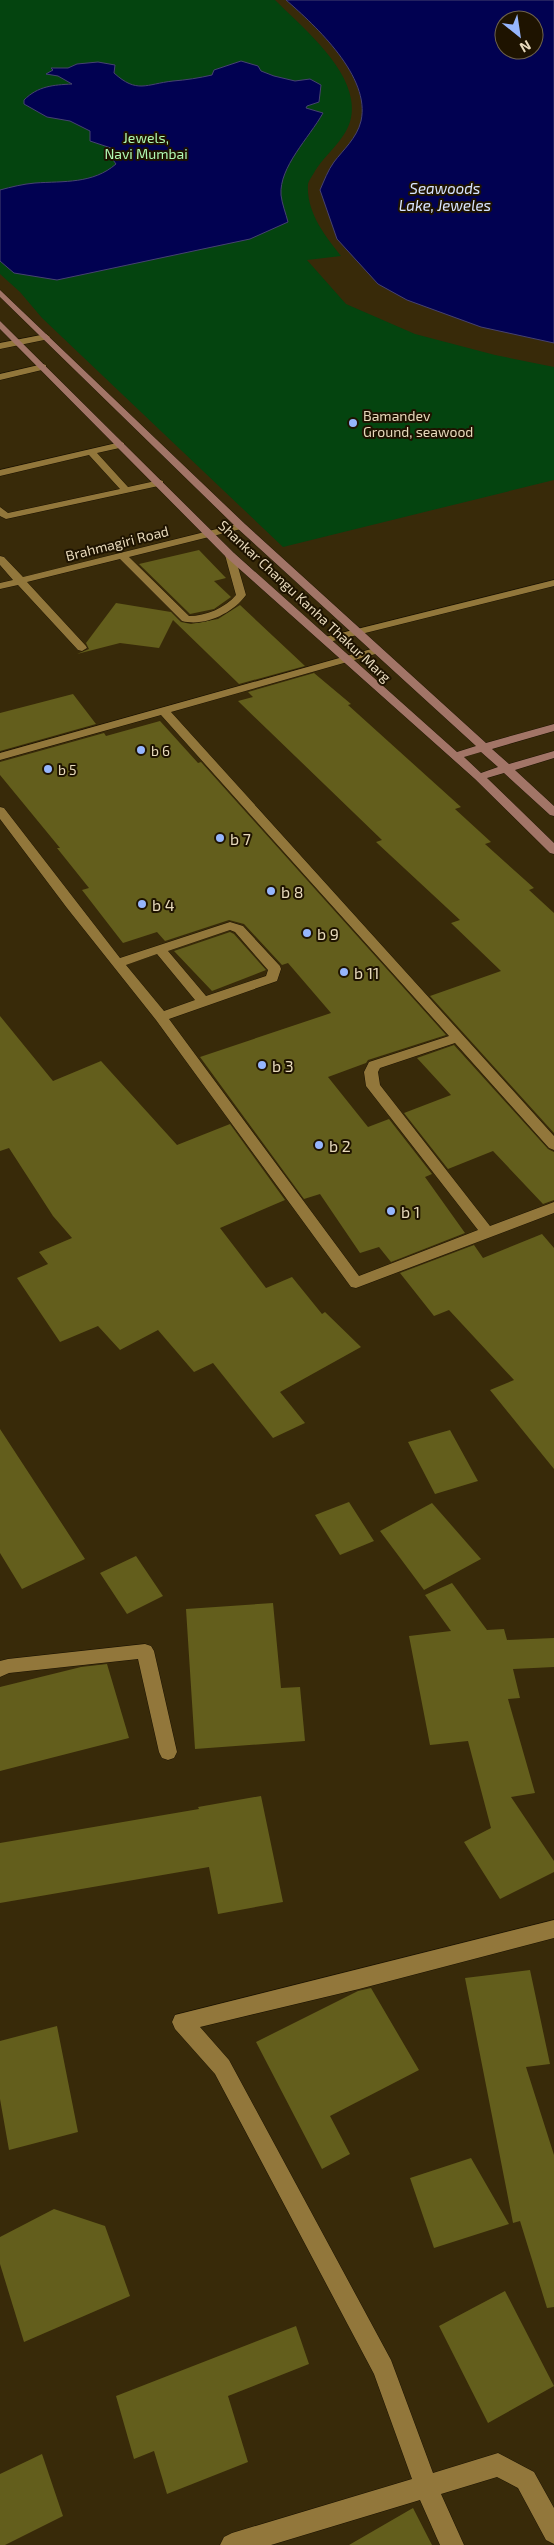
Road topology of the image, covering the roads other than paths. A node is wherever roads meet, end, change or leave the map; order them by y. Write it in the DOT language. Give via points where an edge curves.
graph roads {
  1 [pos="0,292"];
  2 [pos="0,324"];
  3 [pos="46,337"];
  4 [pos="19,342"];
  5 [pos="0,346"];
  6 [pos="43,367"];
  7 [pos="0,377"];
  8 [pos="121,445"];
  9 [pos="91,452"];
  10 [pos="0,473"];
  11 [pos="160,483"];
  12 [pos="126,491"];
  13 [pos="2,514"];
  14 [pos="241,526"];
  15 [pos="211,534"];
  16 [pos="230,555"];
  17 [pos="122,556"];
  18 [pos="0,558"];
  19 [pos="21,580"];
  20 [pos="554,583"];
  21 [pos="0,586"];
  22 [pos="357,633"];
  23 [pos="326,640"];
  24 [pos="82,648"];
  25 [pos="375,650"];
  26 [pos="344,658"];
  27 [pos="163,710"];
  28 [pos="554,726"];
  29 [pos="483,748"];
  30 [pos="554,754"];
  31 [pos="455,756"];
  32 [pos="0,757"];
  33 [pos="507,768"];
  34 [pos="479,777"];
  35 [pos="0,811"];
  36 [pos="554,812"];
  37 [pos="554,850"];
  38 [pos="159,949"];
  39 [pos="118,963"];
  40 [pos="204,1002"];
  41 [pos="162,1017"];
  42 [pos="458,1038"];
  43 [pos="554,1145"];
  44 [pos="554,1207"];
  45 [pos="488,1233"];
  46 [pos="3,1662"];
  47 [pos="168,1752"];
  48 [pos="554,1929"];
  49 [pos="427,2488"];
  50 [pos="554,2532"];
  51 [pos="232,2545"];
  52 [pos="452,2545"];
  1 -- 3 [label="street, Shankar Changu Kanha Thakur Marg"];
  2 -- 4 [label="street, Shankar Changu Kanha Thakur Marg"];
  3 -- 4 [label="street"];
  3 -- 14 [label="street, Shankar Changu Kanha Thakur Marg"];
  4 -- 5 [label="street"];
  4 -- 6 [label="street, Shankar Changu Kanha Thakur Marg"];
  6 -- 7 [label="street"];
  6 -- 8 [label="street, Shankar Changu Kanha Thakur Marg"];
  8 -- 9 [label="street"];
  8 -- 11 [label="street, Shankar Changu Kanha Thakur Marg"];
  9 -- 10 [label="street"];
  9 -- 12 [label="street"];
  11 -- 12 [label="street"];
  11 -- 15 [label="street, Shankar Changu Kanha Thakur Marg"];
  12 -- 13 [label="street"];
  14 -- 15 [label="street, Brahmagiri Road"];
  14 -- 22 [label="street, Shankar Changu Kanha Thakur Marg"];
  15 -- 16 [label="street, Shankar Changu Kanha Thakur Marg"];
  15 -- 17 [label="street, Brahmagiri Road"];
  16 -- 17 [label="street" via="241,595 234,604 197,619 181,617"];
  16 -- 23 [label="street, Shankar Changu Kanha Thakur Marg"];
  17 -- 19 [label="street, Brahmagiri Road"];
  18 -- 19 [label="street"];
  19 -- 21 [label="street, Brahmagiri Road"];
  19 -- 24 [label="street"];
  20 -- 22 [label="street"];
  22 -- 23 [label="street"];
  22 -- 25 [label="street, Shankar Changu Kanha Thakur Marg"];
  23 -- 26 [label="street, Shankar Changu Kanha Thakur Marg"];
  25 -- 26 [label="street"];
  25 -- 29 [label="street, Shankar Changu Kanha Thakur Marg"];
  26 -- 27 [label="street"];
  26 -- 31 [label="street, Shankar Changu Kanha Thakur Marg"];
  27 -- 32 [label="street"];
  27 -- 42 [label="street"];
  28 -- 29 [label="street"];
  29 -- 31 [label="street"];
  29 -- 33 [label="street, Shankar Changu Kanha Thakur Marg"];
  30 -- 33 [label="street"];
  31 -- 34 [label="street, Shankar Changu Kanha Thakur Marg"];
  33 -- 34 [label="street"];
  33 -- 36 [label="street, Shankar Changu Kanha Thakur Marg"];
  34 -- 37 [label="street, Shankar Changu Kanha Thakur Marg"];
  35 -- 39 [label="street"];
  38 -- 39 [label="street"];
  38 -- 40 [label="street"];
  38 -- 40 [label="street" via="230,926 239,929 275,969 272,978"];
  39 -- 41 [label="street"];
  40 -- 41 [label="street"];
  41 -- 45 [label="street" via="356,1283"];
  42 -- 43 [label="street"];
  42 -- 45 [label="street" via="374,1065 371,1072 373,1086"];
  44 -- 45 [label="street"];
  46 -- 47 [label="street" via="145,1651"];
  48 -- 49 [label="street" via="182,2022 222,2067 378,2359"];
  49 -- 50 [label="street" via="498,2465 526,2480"];
  49 -- 51 [label="street"];
  49 -- 52 [label="street"];
}
